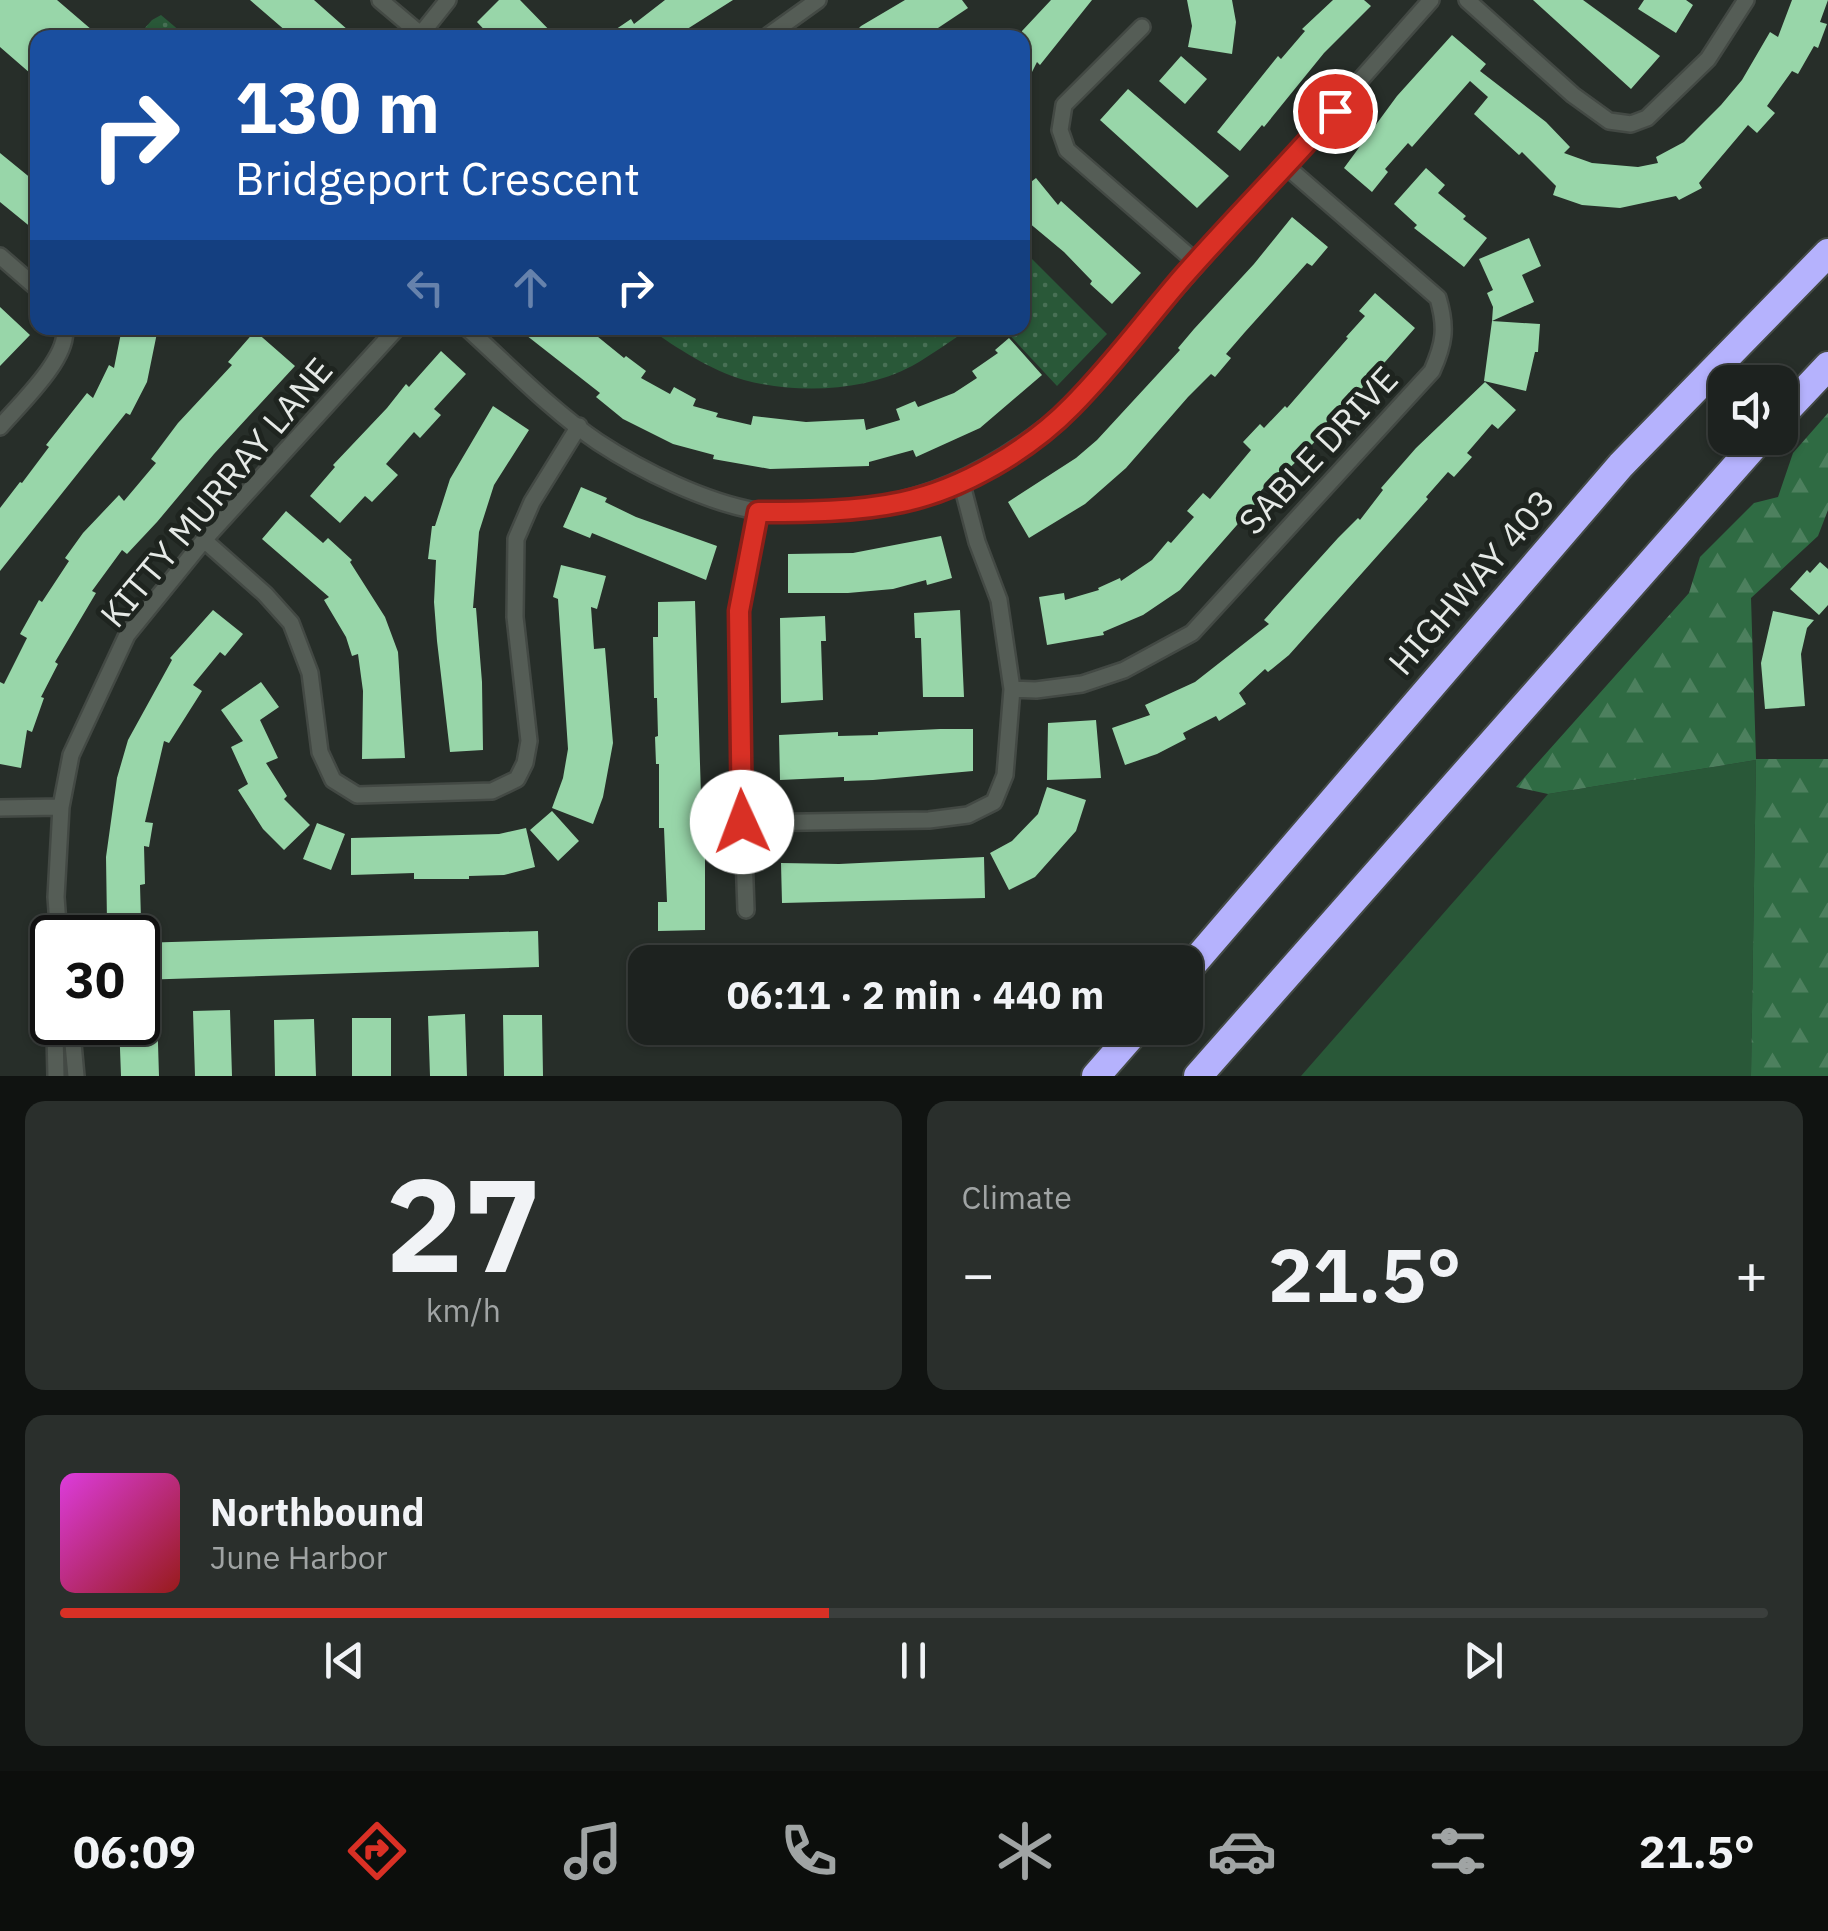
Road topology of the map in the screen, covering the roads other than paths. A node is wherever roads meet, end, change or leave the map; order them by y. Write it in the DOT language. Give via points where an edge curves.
graph roads {
  1 [pos="380,0"];
  2 [pos="448,0"];
  3 [pos="818,0"];
  4 [pos="1431,0"];
  5 [pos="1467,0"];
  6 [pos="1746,0"];
  7 [pos="1142,26"];
  8 [pos="416,30"];
  9 [pos="427,30"];
  10 [pos="776,30"];
  11 [pos="1287,166"];
  12 [pos="1828,253"];
  13 [pos="0,256"];
  14 [pos="1196,262"];
  15 [pos="30,283"];
  16 [pos="66,335"];
  17 [pos="391,335"];
  18 [pos="475,335"];
  19 [pos="1828,366"];
  20 [pos="1798,398"];
  21 [pos="579,426"];
  22 [pos="0,427"];
  23 [pos="1746,455"];
  24 [pos="961,481"];
  25 [pos="758,512"];
  26 [pos="204,540"];
  27 [pos="1012,689"];
  28 [pos="60,807"];
  29 [pos="0,808"];
  30 [pos="742,822"];
  31 [pos="746,910"];
  32 [pos="57,915"];
  33 [pos="1203,952"];
  34 [pos="55,1045"];
  35 [pos="73,1045"];
  36 [pos="1123,1045"];
  37 [pos="56,1076"];
  38 [pos="76,1076"];
  39 [pos="1096,1076"];
  40 [pos="1198,1076"];
  1 -- 8 [label="street"];
  2 -- 9 [label="street"];
  3 -- 10 [label="street"];
  4 -- 11 [label="street"];
  5 -- 6 [label="street" via="1573,95 1609,121 1630,124 1646,118 1708,59"];
  7 -- 14 [label="street" via="1064,104 1060,130 1066,150"];
  11 -- 14 [label="street"];
  11 -- 27 [label="street, SABLE DRIVE" via="1438,298 1445,342 1432,371 1192,632 1124,670 1082,684"];
  12 -- 33 [label="highway, HIGHWAY 403" via="1621,464"];
  13 -- 15 [label="street"];
  14 -- 24 [label="street" via="1071,407 1002,460"];
  16 -- 22 [label="street" via="56,361"];
  17 -- 26 [label="street, KITTY MURRAY LANE"];
  18 -- 21 [label="street"];
  19 -- 20 [label="highway"];
  21 -- 25 [label="street" via="633,464"];
  21 -- 26 [label="street" via="516,539 515,617 529,741 516,779 492,792 357,795 334,780 320,752 310,672 291,622"];
  23 -- 40 [label="highway"];
  24 -- 25 [label="street" via="904,502"];
  24 -- 27 [label="street" via="999,600"];
  25 -- 30 [label="street" via="739,611"];
  26 -- 28 [label="street, KITTY MURRAY LANE" via="127,635 71,755"];
  27 -- 30 [label="street" via="1006,776 994,802 930,820"];
  28 -- 29 [label="street"];
  28 -- 32 [label="street, KITTY MURRAY LANE"];
  30 -- 31 [label="street"];
  34 -- 37 [label="street"];
  35 -- 38 [label="street"];
  36 -- 39 [label="highway"];
}
